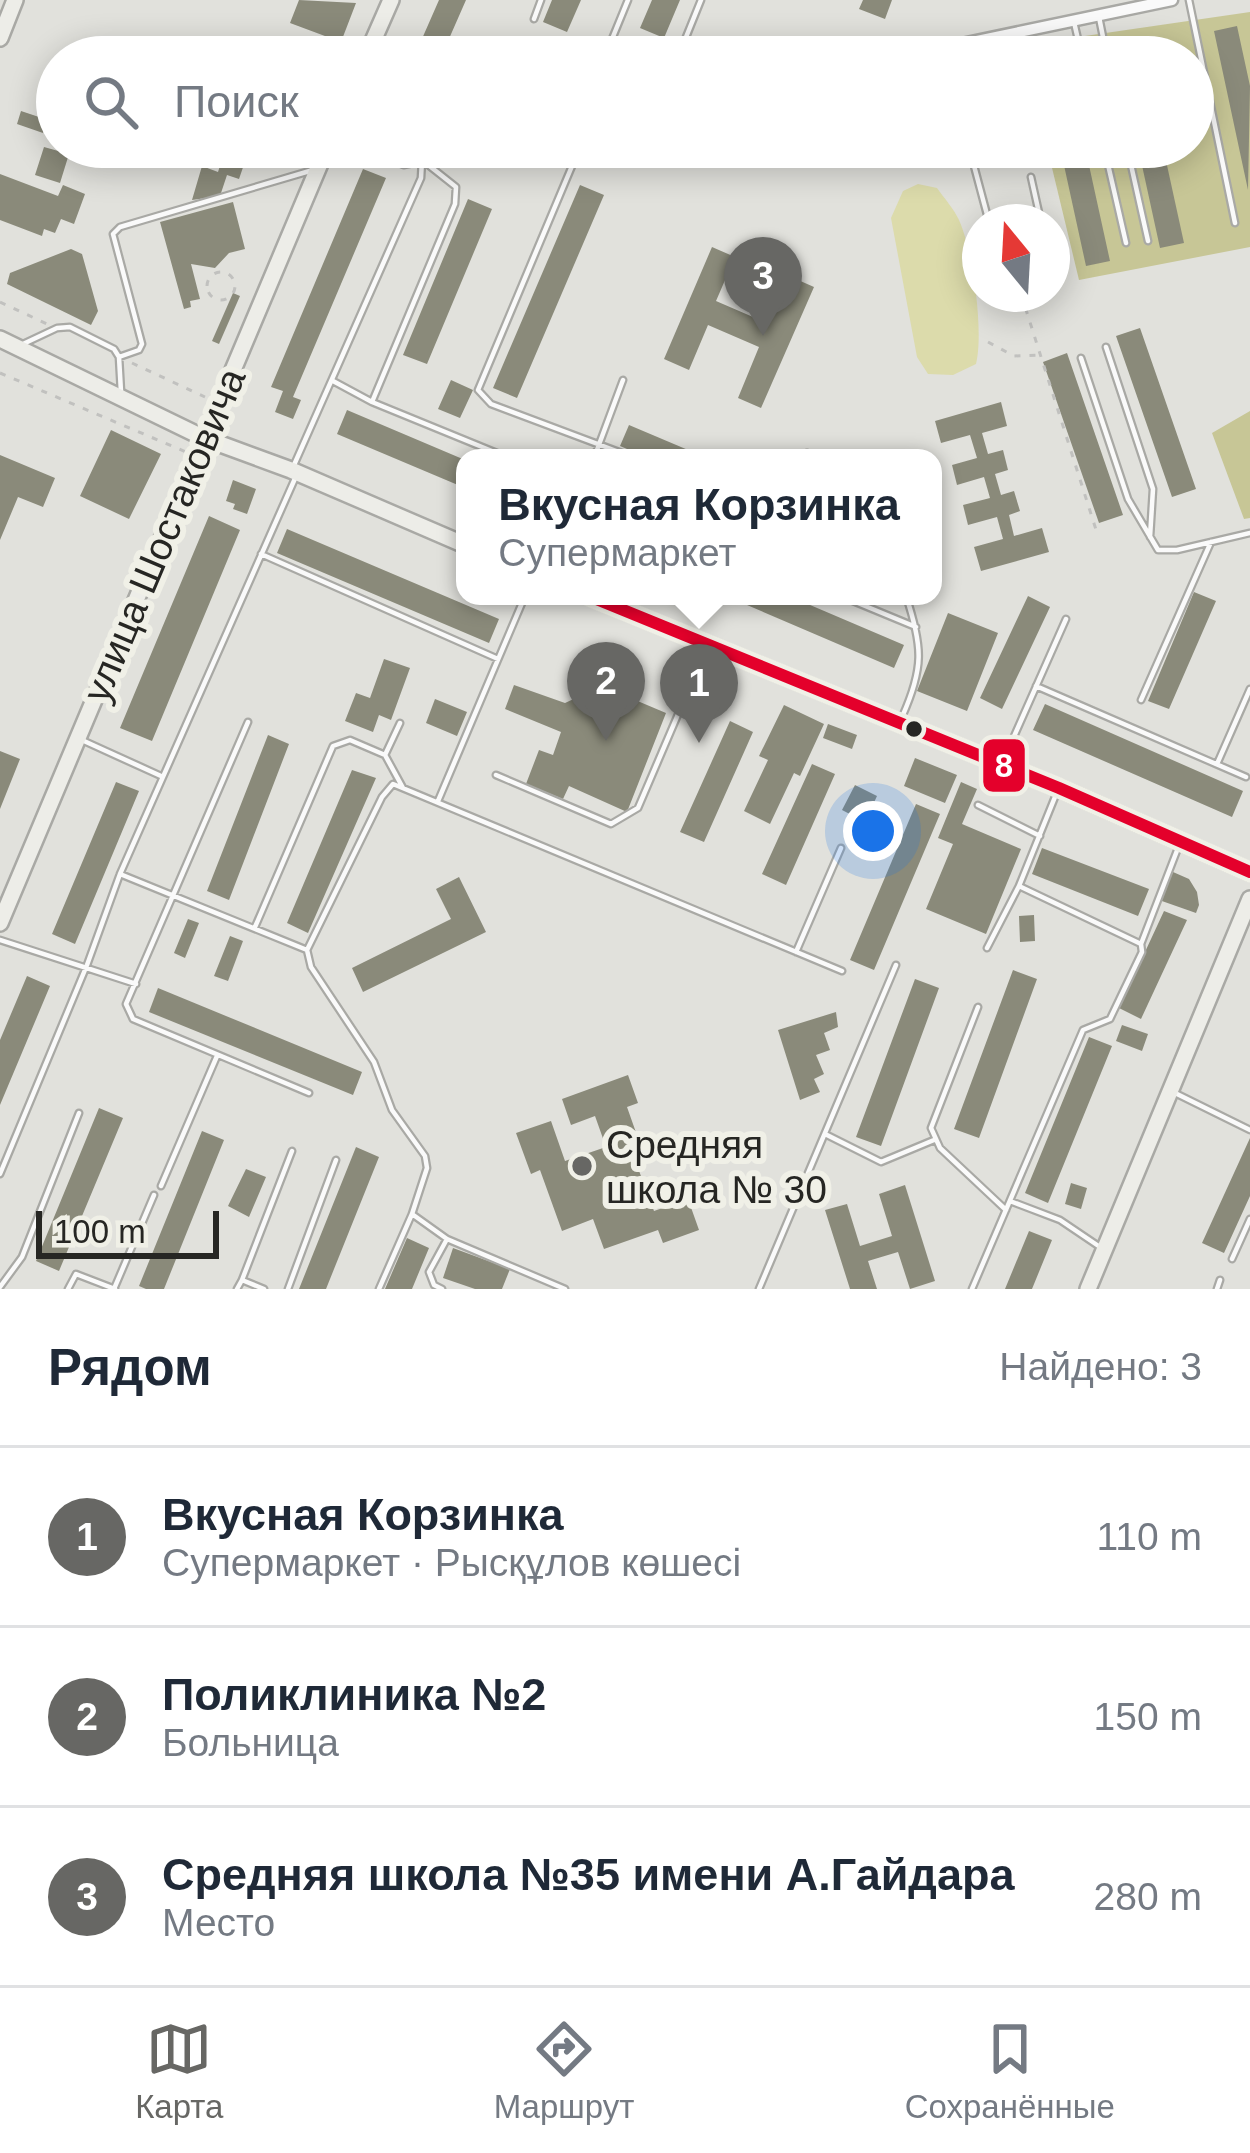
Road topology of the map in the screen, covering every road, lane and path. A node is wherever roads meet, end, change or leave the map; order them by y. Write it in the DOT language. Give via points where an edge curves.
graph roads {
  1 [pos="16,0"];
  2 [pos="391,0"];
  3 [pos="541,0"];
  4 [pos="628,0"];
  5 [pos="701,0"];
  6 [pos="1171,0"];
  7 [pos="1189,0"];
  8 [pos="1099,17"];
  9 [pos="534,19"];
  10 [pos="1074,22"];
  11 [pos="375,36"];
  12 [pos="613,36"];
  13 [pos="686,36"];
  14 [pos="1014,36"];
  15 [pos="1077,36"];
  16 [pos="1103,36"];
  17 [pos="1196,36"];
  18 [pos="0,38"];
  19 [pos="1214,121"];
  20 [pos="422,168"];
  21 [pos="432,168"];
  22 [pos="571,168"];
  23 [pos="975,168"];
  24 [pos="1108,168"];
  25 [pos="1132,168"];
  26 [pos="318,169"];
  27 [pos="1031,177"];
  28 [pos="984,204"];
  29 [pos="1037,204"];
  30 [pos="1235,223"];
  31 [pos="1148,241"];
  32 [pos="1126,243"];
  33 [pos="234,291"];
  34 [pos="261,302"];
  35 [pos="1027,312"];
  36 [pos="988,342"];
  37 [pos="8,343"];
  38 [pos="1106,347"];
  39 [pos="1041,355"];
  40 [pos="119,357"];
  41 [pos="1081,358"];
  42 [pos="0,373"];
  43 [pos="623,380"];
  44 [pos="333,381"];
  45 [pos="122,398"];
  46 [pos="372,401"];
  47 [pos="204,438"];
  48 [pos="600,444"];
  49 [pos="487,449"];
  50 [pos="598,449"];
  51 [pos="612,449"];
  52 [pos="198,457"];
  53 [pos="294,472"];
  54 [pos="1250,533"];
  55 [pos="1097,536"];
  56 [pos="1150,537"];
  57 [pos="456,540"];
  58 [pos="1211,542"];
  59 [pos="261,554"];
  60 [pos="521,605"];
  61 [pos="612,605"];
  62 [pos="863,605"];
  63 [pos="908,605"];
  64 [pos="1066,619"];
  65 [pos="916,627"];
  66 [pos="708,644"];
  67 [pos="498,659"];
  68 [pos="1036,686"];
  69 [pos="1250,688"];
  70 [pos="1141,700"];
  71 [pos="248,722"];
  72 [pos="899,722"];
  73 [pos="400,723"];
  74 [pos="79,739"];
  75 [pos="385,755"];
  76 [pos="1001,764"];
  77 [pos="1217,764"];
  78 [pos="496,775"];
  79 [pos="163,777"];
  80 [pos="1246,777"];
  81 [pos="403,788"];
  82 [pos="1059,788"];
  83 [pos="438,802"];
  84 [pos="978,805"];
  85 [pos="1040,836"];
  86 [pos="1181,840"];
  87 [pos="841,848"];
  88 [pos="1250,872"];
  89 [pos="120,874"];
  90 [pos="1019,886"];
  91 [pos="173,895"];
  92 [pos="1250,899"];
  93 [pos="0,923"];
  94 [pos="256,927"];
  95 [pos="0,940"];
  96 [pos="1141,944"];
  97 [pos="987,948"];
  98 [pos="307,950"];
  99 [pos="796,952"];
  100 [pos="87,965"];
  101 [pos="896,965"];
  102 [pos="842,971"];
  103 [pos="136,984"];
  104 [pos="978,1007"];
  105 [pos="217,1056"];
  106 [pos="1170,1092"];
  107 [pos="309,1093"];
  108 [pos="80,1113"];
  109 [pos="1250,1130"];
  110 [pos="825,1134"];
  111 [pos="936,1140"];
  112 [pos="292,1151"];
  113 [pos="336,1160"];
  114 [pos="0,1174"];
  115 [pos="160,1186"];
  116 [pos="154,1195"];
  117 [pos="1010,1201"];
  118 [pos="1006,1210"];
  119 [pos="412,1214"];
  120 [pos="1250,1219"];
  121 [pos="447,1239"];
  122 [pos="1105,1250"];
  123 [pos="1232,1259"];
  124 [pos="242,1280"];
  125 [pos="1220,1280"];
  126 [pos="0,1287"];
  127 [pos="68,1289"];
  128 [pos="114,1289"];
  129 [pos="237,1289"];
  130 [pos="264,1289"];
  131 [pos="288,1289"];
  132 [pos="379,1289"];
  133 [pos="442,1289"];
  134 [pos="565,1289"];
  135 [pos="760,1289"];
  136 [pos="972,1289"];
  137 [pos="1088,1289"];
  138 [pos="1217,1289"];
  1 -- 18 [label="street"];
  2 -- 11 [label="street"];
  3 -- 9 [label="lane"];
  4 -- 12 [label="lane"];
  5 -- 13 [label="lane"];
  6 -- 8 [label="street"];
  7 -- 17 [label="lane"];
  8 -- 10 [label="street"];
  8 -- 16 [label="lane"];
  10 -- 14 [label="street"];
  10 -- 15 [label="lane"];
  19 -- 30 [label="lane"];
  20 -- 44 [label="lane"];
  21 -- 46 [label="lane" via="456,187 455,204"];
  22 -- 48 [label="lane" via="478,390 491,404"];
  23 -- 28 [label="lane"];
  24 -- 32 [label="lane"];
  25 -- 31 [label="lane"];
  26 -- 34 [label="street, улица Шостаковича"];
  26 -- 40 [label="lane" via="120,227 114,241 142,344"];
  27 -- 29 [label="lane"];
  33 -- 33 [label="path" via="227,274 209,279 218,300"];
  33 -- 34 [label="path"];
  34 -- 47 [label="street, улица Шостаковича"];
  35 -- 39 [label="path"];
  36 -- 39 [label="path" via="1014,356"];
  37 -- 40 [label="lane" via="70,327"];
  37 -- 45 [label="street"];
  38 -- 56 [label="lane" via="1153,489"];
  39 -- 55 [label="path"];
  40 -- 45 [label="lane"];
  41 -- 56 [label="lane" via="1128,499"];
  42 -- 52 [label="path"];
  43 -- 48 [label="lane"];
  44 -- 46 [label="lane"];
  44 -- 53 [label="lane"];
  45 -- 47 [label="street"];
  46 -- 49 [label="lane"];
  47 -- 52 [label="street, улица Шостаковича"];
  47 -- 53 [label="street"];
  48 -- 50 [label="lane"];
  48 -- 51 [label="lane"];
  52 -- 74 [label="street, улица Шостаковича"];
  53 -- 57 [label="street"];
  53 -- 59 [label="lane"];
  54 -- 58 [label="lane"];
  56 -- 58 [label="lane" via="1158,550"];
  58 -- 70 [label="lane"];
  59 -- 67 [label="lane"];
  59 -- 79 [label="lane"];
  60 -- 67 [label="lane"];
  61 -- 66 [label="street"];
  62 -- 65 [label="lane"];
  63 -- 65 [label="lane"];
  64 -- 68 [label="lane"];
  65 -- 72 [label="lane" via="919,680"];
  66 -- 72 [label="street"];
  66 -- 78 [label="lane" via="628,816 611,824"];
  67 -- 83 [label="lane"];
  68 -- 76 [label="lane"];
  68 -- 77 [label="lane"];
  69 -- 77 [label="lane"];
  71 -- 91 [label="lane"];
  72 -- 76 [label="street"];
  73 -- 75 [label="lane"];
  74 -- 79 [label="lane"];
  74 -- 93 [label="street, улица Шостаковича"];
  75 -- 81 [label="lane"];
  75 -- 94 [label="lane" via="350,740 333,746"];
  76 -- 82 [label="street"];
  77 -- 80 [label="lane"];
  79 -- 89 [label="lane"];
  81 -- 83 [label="lane"];
  81 -- 98 [label="lane" via="393,784 382,797"];
  82 -- 85 [label="lane"];
  82 -- 86 [label="street"];
  83 -- 99 [label="lane"];
  84 -- 85 [label="lane"];
  85 -- 90 [label="lane"];
  86 -- 88 [label="street"];
  86 -- 96 [label="lane"];
  87 -- 99 [label="lane"];
  89 -- 91 [label="lane"];
  89 -- 100 [label="lane"];
  90 -- 96 [label="lane"];
  90 -- 97 [label="lane"];
  91 -- 94 [label="lane"];
  91 -- 103 [label="lane"];
  92 -- 106 [label="street"];
  94 -- 98 [label="lane"];
  95 -- 100 [label="lane"];
  96 -- 117 [label="lane" via="1110,1018 1083,1030"];
  98 -- 119 [label="lane" via="425,1156"];
  99 -- 102 [label="lane"];
  100 -- 103 [label="lane"];
  100 -- 114 [label="lane"];
  101 -- 110 [label="lane"];
  103 -- 105 [label="lane" via="126,1004 134,1019"];
  104 -- 111 [label="lane" via="931,1128"];
  105 -- 107 [label="lane"];
  105 -- 115 [label="lane"];
  106 -- 109 [label="lane"];
  106 -- 122 [label="street"];
  108 -- 126 [label="lane" via="22,1257"];
  110 -- 111 [label="lane" via="880,1162"];
  110 -- 135 [label="lane"];
  111 -- 118 [label="lane"];
  112 -- 124 [label="lane"];
  113 -- 131 [label="lane"];
  116 -- 128 [label="lane"];
  117 -- 118 [label="lane"];
  117 -- 122 [label="lane" via="1060,1220"];
  118 -- 136 [label="lane"];
  119 -- 121 [label="lane"];
  119 -- 132 [label="lane"];
  120 -- 123 [label="lane"];
  121 -- 133 [label="lane" via="429,1272"];
  121 -- 134 [label="lane"];
  122 -- 137 [label="street"];
  124 -- 129 [label="lane"];
  124 -- 130 [label="lane"];
  125 -- 138 [label="lane"];
  127 -- 128 [label="lane" via="76,1274"];
}
